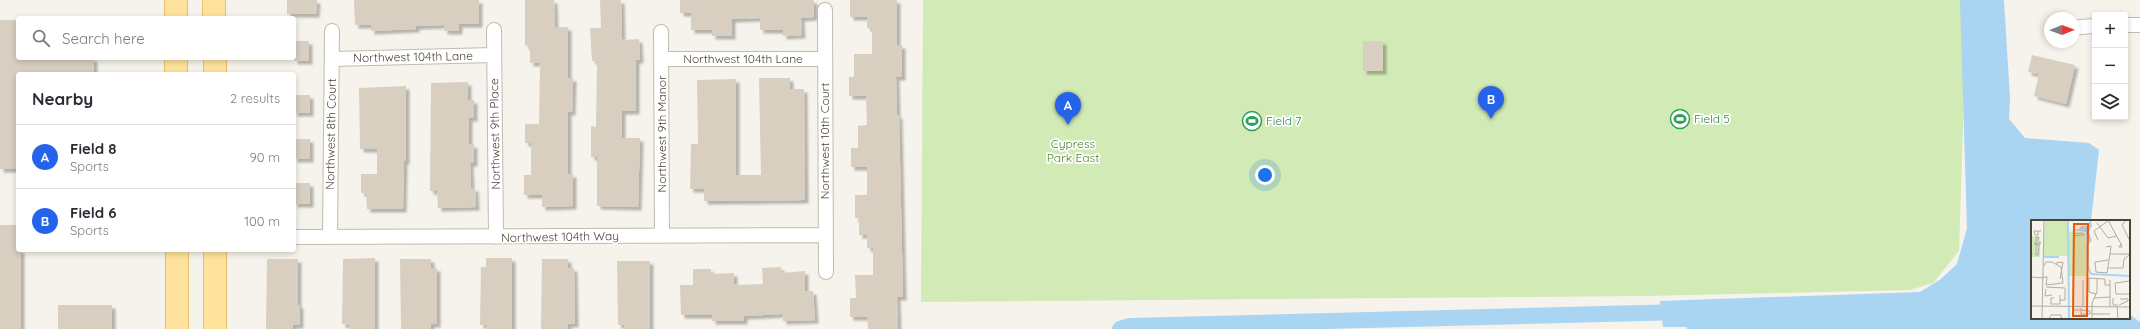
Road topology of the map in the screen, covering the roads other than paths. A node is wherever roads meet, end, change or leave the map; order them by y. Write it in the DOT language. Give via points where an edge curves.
graph roads {
  1 [pos="176,0"];
  2 [pos="214,0"];
  3 [pos="825,10"];
  4 [pos="176,16"];
  5 [pos="214,16"];
  6 [pos="2128,25"];
  7 [pos="2140,25"];
  8 [pos="2092,26"];
  9 [pos="2080,27"];
  10 [pos="494,30"];
  11 [pos="332,31"];
  12 [pos="661,32"];
  13 [pos="494,54"];
  14 [pos="332,58"];
  15 [pos="662,59"];
  16 [pos="825,59"];
  17 [pos="176,60"];
  18 [pos="215,60"];
  19 [pos="176,72"];
  20 [pos="215,72"];
  21 [pos="825,235"];
  22 [pos="662,236"];
  23 [pos="296,237"];
  24 [pos="330,237"];
  25 [pos="496,237"];
  26 [pos="177,252"];
  27 [pos="215,252"];
  28 [pos="826,272"];
  29 [pos="177,329"];
  30 [pos="215,329"];
  1 -- 4 [label="main road"];
  2 -- 5 [label="main road"];
  3 -- 16 [label="street, Northwest 10th Court"];
  6 -- 7 [label="street"];
  8 -- 9 [label="street"];
  10 -- 13 [label="street, Northwest 9th Place"];
  11 -- 14 [label="street, Northwest 8th Court"];
  12 -- 15 [label="street, Northwest 9th Manor"];
  13 -- 14 [label="street, Northwest 104th Lane"];
  13 -- 25 [label="street, Northwest 9th Place"];
  14 -- 24 [label="street, Northwest 8th Court"];
  15 -- 16 [label="street, Northwest 104th Lane"];
  15 -- 22 [label="street, Northwest 9th Manor"];
  16 -- 21 [label="street, Northwest 10th Court"];
  17 -- 19 [label="main road"];
  18 -- 20 [label="main road"];
  21 -- 22 [label="street, Northwest 104th Way"];
  21 -- 28 [label="street, Northwest 10th Court"];
  22 -- 25 [label="street, Northwest 104th Way"];
  23 -- 24 [label="street, Northwest 104th Way"];
  24 -- 25 [label="street, Northwest 104th Way"];
  26 -- 29 [label="main road"];
  27 -- 30 [label="main road"];
}
